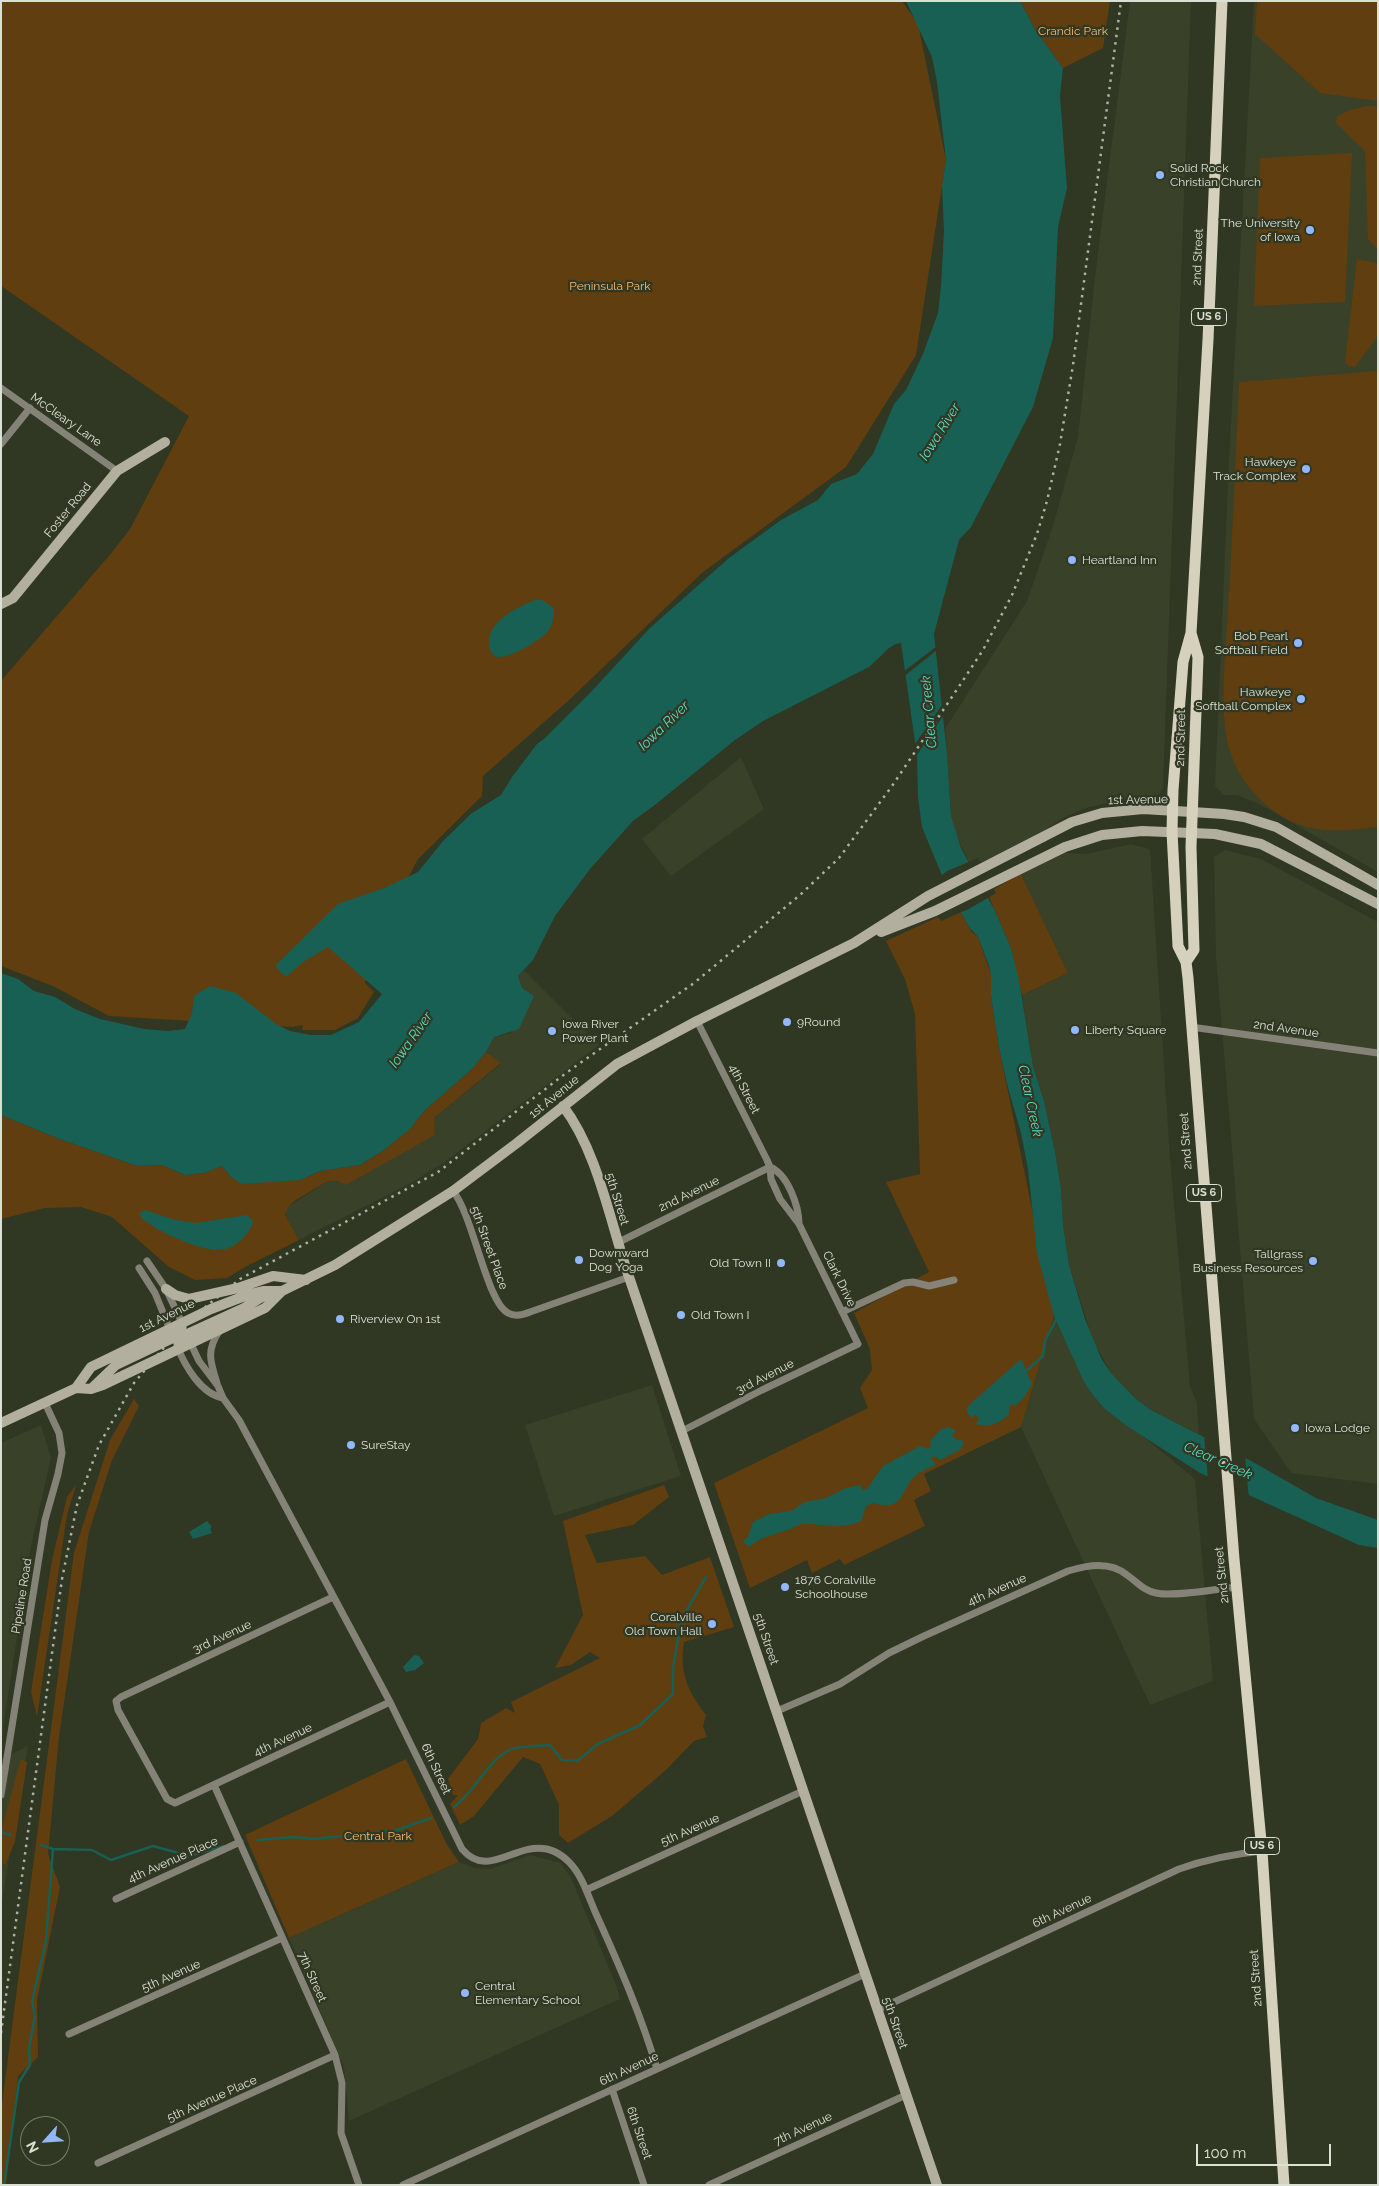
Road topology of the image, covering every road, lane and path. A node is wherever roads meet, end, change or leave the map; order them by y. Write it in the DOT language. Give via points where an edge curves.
graph roads {
  1 [pos="1222,1"];
  2 [pos="1,388"];
  3 [pos="30,408"];
  4 [pos="166,442"];
  5 [pos="1,444"];
  6 [pos="117,471"];
  7 [pos="1,604"];
  8 [pos="1191,633"];
  9 [pos="1172,811"];
  10 [pos="1192,812"];
  11 [pos="1172,832"];
  12 [pos="1191,833"];
  13 [pos="1378,885"];
  14 [pos="1378,904"];
  15 [pos="854,943"];
  16 [pos="1186,962"];
  17 [pos="697,1021"];
  18 [pos="1192,1027"];
  19 [pos="1378,1053"];
  20 [pos="563,1106"];
  21 [pos="770,1167"];
  22 [pos="453,1191"];
  23 [pos="799,1224"];
  24 [pos="618,1242"];
  25 [pos="147,1260"];
  26 [pos="140,1268"];
  27 [pos="629,1277"];
  28 [pos="306,1280"];
  29 [pos="954,1280"];
  30 [pos="166,1289"];
  31 [pos="271,1291"];
  32 [pos="282,1292"];
  33 [pos="842,1312"];
  34 [pos="182,1323"];
  35 [pos="221,1329"];
  36 [pos="172,1333"];
  37 [pos="188,1339"];
  38 [pos="858,1344"];
  39 [pos="178,1349"];
  40 [pos="218,1386"];
  41 [pos="76,1388"];
  42 [pos="91,1389"];
  43 [pos="223,1398"];
  44 [pos="45,1403"];
  45 [pos="1,1423"];
  46 [pos="682,1431"];
  47 [pos="1237,1587"];
  48 [pos="333,1596"];
  49 [pos="390,1702"];
  50 [pos="777,1710"];
  51 [pos="214,1785"];
  52 [pos="804,1791"];
  53 [pos="1,1796"];
  54 [pos="186,1799"];
  55 [pos="240,1842"];
  56 [pos="1262,1851"];
  57 [pos="586,1890"];
  58 [pos="116,1899"];
  59 [pos="282,1938"];
  60 [pos="865,1974"];
  61 [pos="878,2010"];
  62 [pos="69,2034"];
  63 [pos="335,2055"];
  64 [pos="657,2069"];
  65 [pos="612,2089"];
  66 [pos="906,2095"];
  67 [pos="98,2162"];
  68 [pos="358,2185"];
  69 [pos="403,2185"];
  70 [pos="644,2185"];
  71 [pos="710,2185"];
  72 [pos="937,2185"];
  73 [pos="1284,2185"];
  1 -- 8 [label="main road, 2nd Street / US 6" via="1208,340"];
  2 -- 3 [label="street, McCleary Lane"];
  3 -- 5 [label="street"];
  3 -- 6 [label="street, McCleary Lane"];
  4 -- 6 [label="main road, Foster Road"];
  6 -- 7 [label="main road, Foster Road" via="13,598"];
  8 -- 9 [label="main road, 2nd Street / US 6" via="1183,662"];
  8 -- 10 [label="main road, 2nd Street / US 6" via="1198,657"];
  9 -- 10 [label="main road, 1st Avenue"];
  9 -- 11 [label="main road, 2nd Street / US 6"];
  9 -- 15 [label="main road, 1st Avenue" via="1121,810 1086,817 928,896"];
  10 -- 12 [label="main road, 2nd Street / US 6"];
  10 -- 13 [label="main road, 1st Avenue" via="1260,821"];
  11 -- 12 [label="main road, 1st Avenue"];
  11 -- 15 [label="main road, 1st Avenue" via="1142,831 1092,838 1065,847 936,911"];
  11 -- 16 [label="main road, 2nd Street / US 6" via="1178,946"];
  12 -- 14 [label="main road, 1st Avenue" via="1231,836 1261,844"];
  12 -- 16 [label="main road, 2nd Street / US 6" via="1194,950"];
  15 -- 17 [label="main road, 1st Avenue"];
  16 -- 18 [label="main road, 2nd Street / US 6"];
  17 -- 20 [label="main road, 1st Avenue" via="617,1064"];
  17 -- 21 [label="street, 4th Street"];
  18 -- 19 [label="street, 2nd Avenue"];
  18 -- 47 [label="main road, 2nd Street / US 6"];
  20 -- 22 [label="main road, 1st Avenue"];
  20 -- 24 [label="main road, 5th Street" via="585,1142"];
  21 -- 23 [label="street, Clark Drive" via="771,1179 780,1199"];
  21 -- 23 [label="street, Clark Drive" via="776,1169 791,1192 799,1212"];
  21 -- 24 [label="street, 2nd Avenue"];
  22 -- 27 [label="street, 5th Street Place" via="465,1212 497,1303 509,1314 520,1316"];
  22 -- 28 [label="main road, 1st Avenue" via="336,1266"];
  23 -- 33 [label="street, Clark Drive"];
  24 -- 27 [label="main road, 5th Street"];
  25 -- 30 [label="street, 6th Street"];
  26 -- 36 [label="street, 6th Street"];
  27 -- 46 [label="main road, 5th Street"];
  28 -- 30 [label="main road" via="273,1276 238,1288 189,1298"];
  28 -- 32 [label="main road, 1st Avenue"];
  29 -- 33 [label="street" via="929,1286 904,1283"];
  30 -- 34 [label="street, 6th Street"];
  31 -- 32 [label="main road, 1st Avenue"];
  31 -- 34 [label="main road, 1st Avenue" via="228,1302"];
  31 -- 37 [label="main road"];
  32 -- 35 [label="main road, 1st Avenue" via="265,1308"];
  33 -- 38 [label="street, Clark Drive"];
  34 -- 36 [label="main road" via="180,1332"];
  34 -- 37 [label="street, 6th Street"];
  35 -- 37 [label="main road, 1st Avenue"];
  35 -- 40 [label="street" via="210,1350"];
  36 -- 39 [label="street, 6th Street"];
  36 -- 41 [label="main road, 1st Avenue" via="91,1368"];
  36 -- 42 [label="main road" via="116,1365"];
  37 -- 39 [label="main road" via="179,1340"];
  37 -- 40 [label="street, 6th Street" via="199,1362"];
  38 -- 46 [label="street, 3rd Avenue"];
  39 -- 42 [label="main road, 1st Avenue"];
  39 -- 43 [label="street, 6th Street" via="189,1370 208,1392"];
  40 -- 43 [label="street, 6th Street"];
  41 -- 42 [label="main road, 1st Avenue"];
  41 -- 44 [label="main road, 1st Avenue"];
  43 -- 48 [label="street, 6th Street" via="239,1420"];
  44 -- 45 [label="main road, 1st Avenue"];
  44 -- 53 [label="street, Pipeline Road" via="59,1433 62,1453 45,1520"];
  46 -- 50 [label="main road, 5th Street"];
  47 -- 50 [label="street, 4th Avenue" via="1158,1594 1143,1589 1117,1568 1098,1565 1068,1570 889,1653 840,1684"];
  47 -- 56 [label="main road, 2nd Street / US 6"];
  48 -- 49 [label="street, 6th Street"];
  48 -- 54 [label="street, 3rd Avenue" via="116,1701 167,1799 176,1803"];
  49 -- 51 [label="street, 4th Avenue"];
  49 -- 57 [label="street, 6th Street" via="456,1839 467,1855 489,1862 526,1849 546,1849 570,1863"];
  50 -- 52 [label="main road, 5th Street"];
  51 -- 54 [label="street, 4th Avenue"];
  51 -- 55 [label="street, 7th Street"];
  52 -- 57 [label="street, 5th Avenue"];
  52 -- 60 [label="main road, 5th Street"];
  55 -- 58 [label="street, 4th Avenue Place"];
  55 -- 59 [label="street, 7th Street"];
  56 -- 61 [label="street, 6th Avenue" via="1226,1855 1179,1869"];
  56 -- 73 [label="main road, 2nd Street / US 6"];
  57 -- 64 [label="street, 6th Street" via="631,1990"];
  59 -- 62 [label="street, 5th Avenue"];
  59 -- 63 [label="street, 7th Street"];
  60 -- 61 [label="main road, 5th Street"];
  60 -- 64 [label="street, 6th Avenue"];
  61 -- 66 [label="main road, 5th Street"];
  63 -- 67 [label="street, 5th Avenue Place"];
  63 -- 68 [label="street, 7th Street" via="342,2083 341,2133"];
  64 -- 65 [label="street, 6th Avenue"];
  65 -- 69 [label="street, 6th Avenue"];
  65 -- 70 [label="street, 6th Street"];
  66 -- 71 [label="street, 7th Avenue"];
  66 -- 72 [label="main road, 5th Street"];
}
